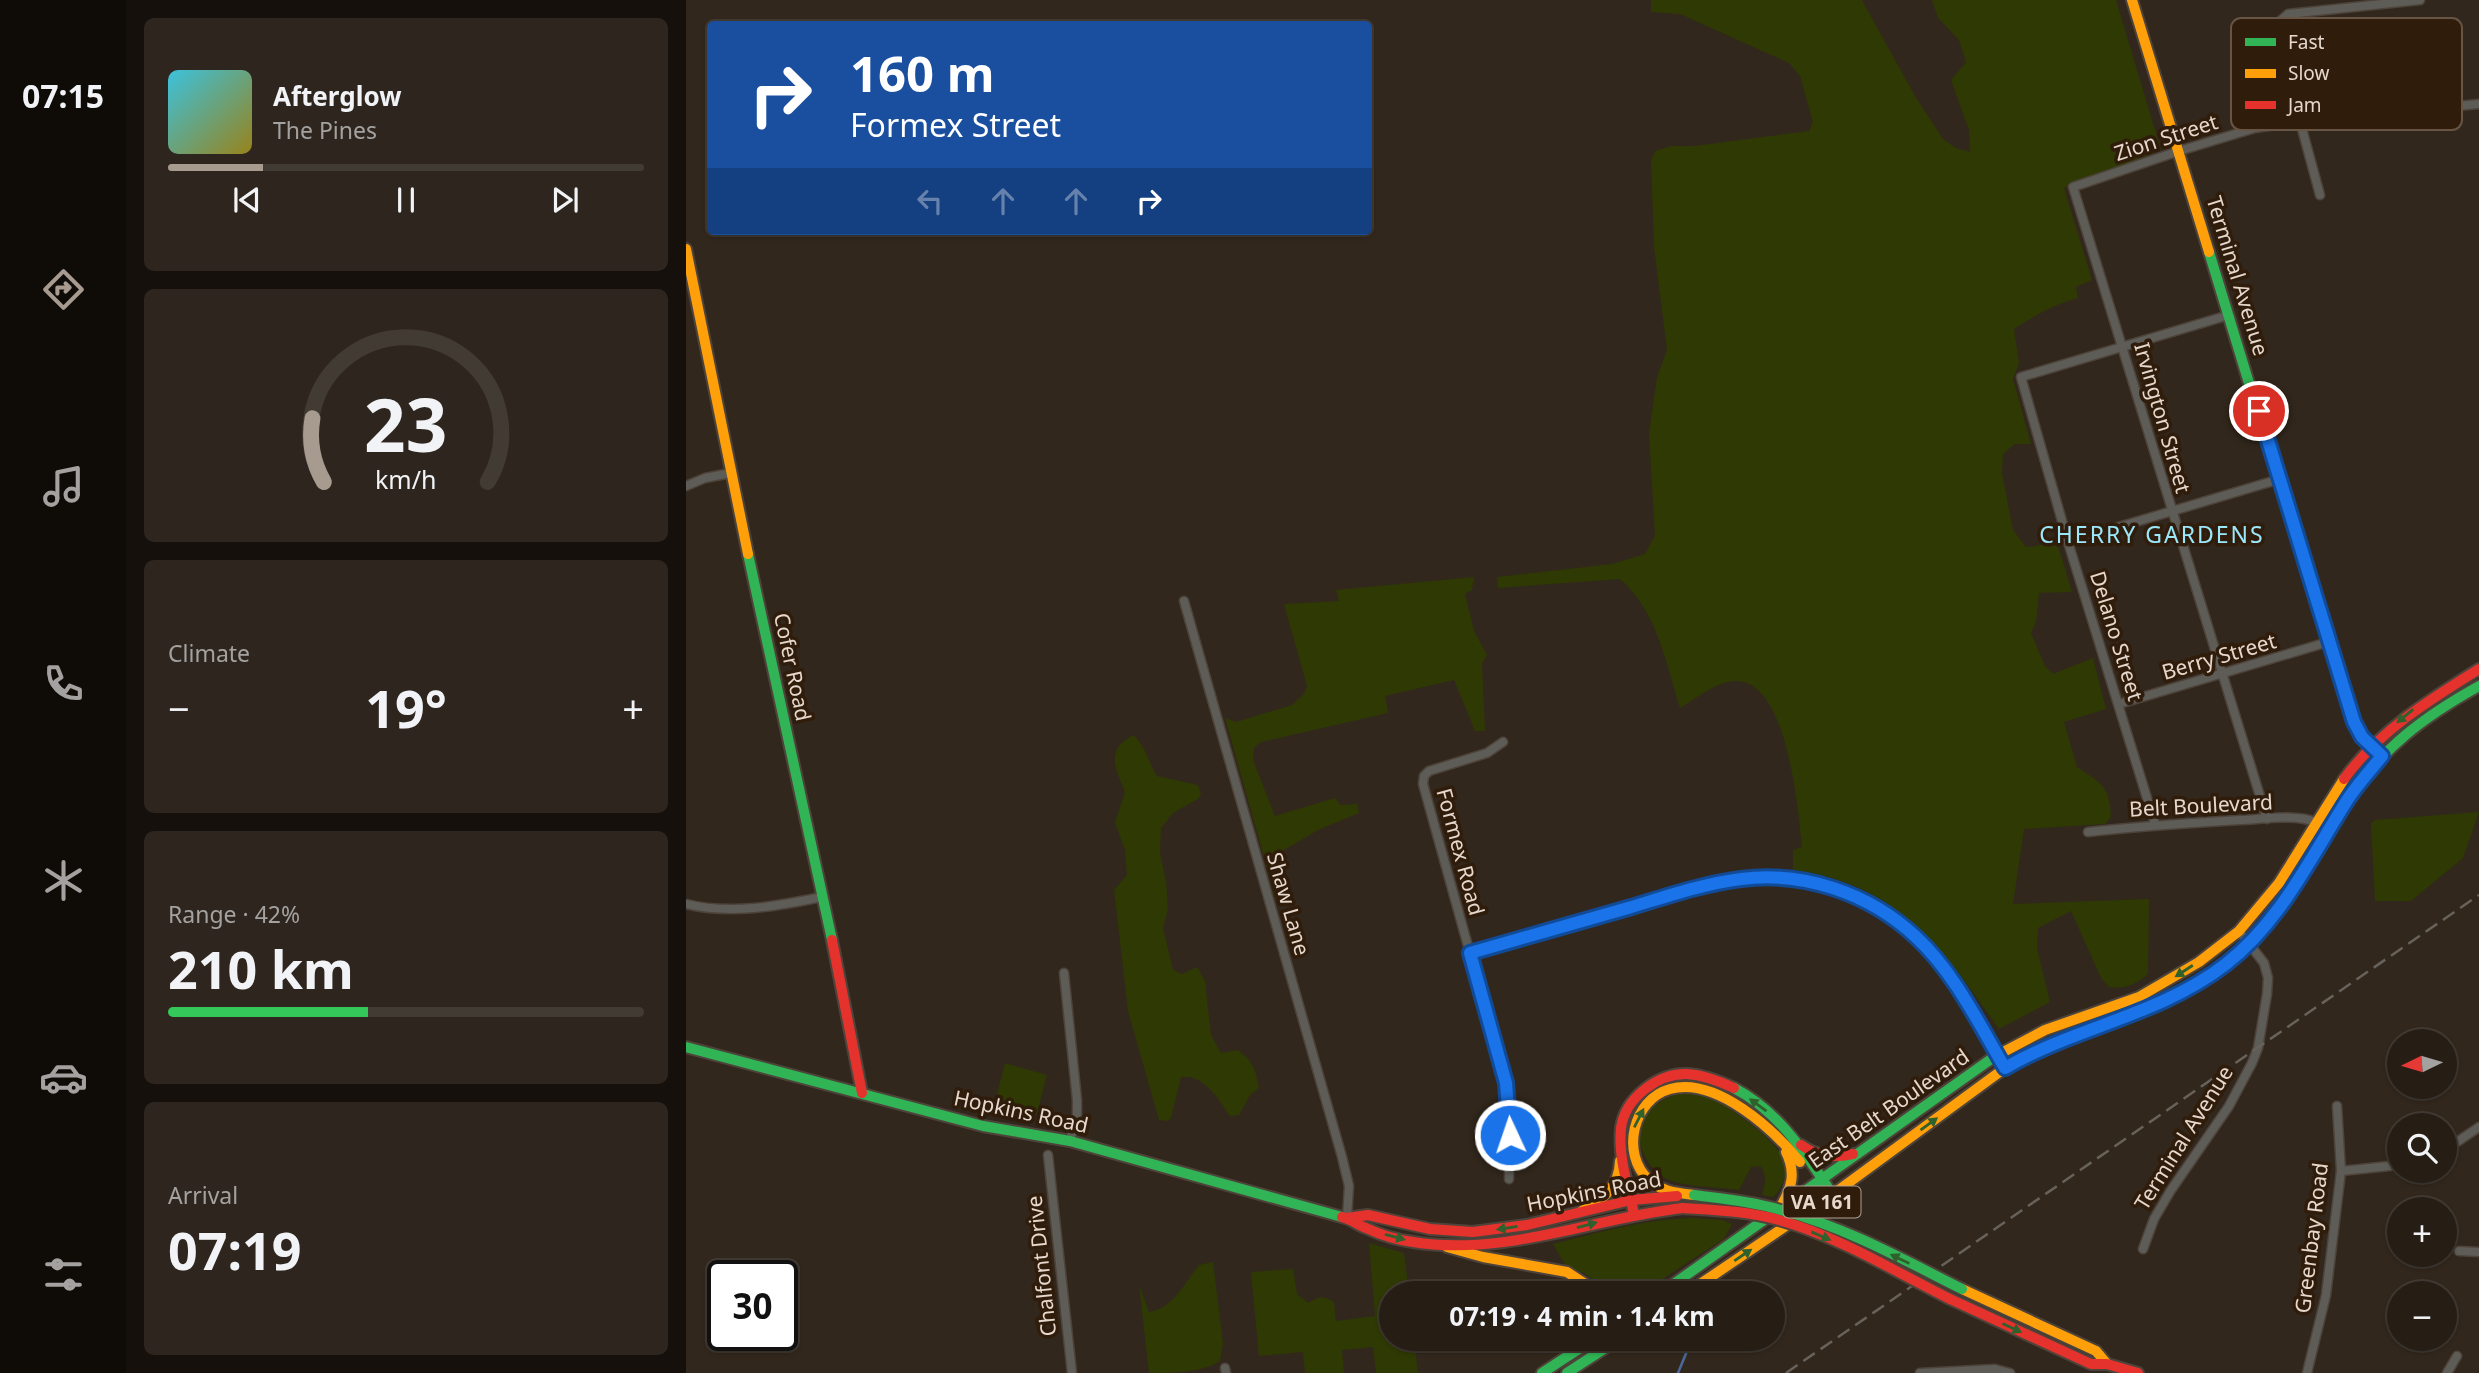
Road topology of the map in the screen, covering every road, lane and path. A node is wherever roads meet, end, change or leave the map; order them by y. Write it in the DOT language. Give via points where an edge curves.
graph roads {
  1 [pos="2132,0"];
  2 [pos="2420,0"];
  3 [pos="2325,4"];
  4 [pos="2282,18"];
  5 [pos="2248,130"];
  6 [pos="2302,130"];
  7 [pos="2179,151"];
  8 [pos="2073,187"];
  9 [pos="2320,195"];
  10 [pos="686,249"];
  11 [pos="2229,315"];
  12 [pos="2123,348"];
  13 [pos="731,473"];
  14 [pos="2280,479"];
  15 [pos="686,486"];
  16 [pos="2171,511"];
  17 [pos="2068,542"];
  18 [pos="1184,601"];
  19 [pos="2328,642"];
  20 [pos="2479,669"];
  21 [pos="2223,674"];
  22 [pos="2479,686"];
  23 [pos="2119,704"];
  24 [pos="1503,742"];
  25 [pos="2371,746"];
  26 [pos="2382,756"];
  27 [pos="2267,819"];
  28 [pos="2316,822"];
  29 [pos="2155,824"];
  30 [pos="2088,832"];
  31 [pos="822,897"];
  32 [pos="686,904"];
  33 [pos="2239,931"];
  34 [pos="2248,943"];
  35 [pos="1470,953"];
  36 [pos="1063,973"];
  37 [pos="686,1047"];
  38 [pos="1997,1055"];
  39 [pos="2005,1068"];
  40 [pos="862,1093"];
  41 [pos="2337,1106"];
  42 [pos="2479,1127"];
  43 [pos="1775,1133"];
  44 [pos="1789,1134"];
  45 [pos="1622,1140"];
  46 [pos="2457,1140"];
  47 [pos="1070,1141"];
  48 [pos="1860,1153"];
  49 [pos="1048,1155"];
  50 [pos="2387,1165"];
  51 [pos="2342,1171"];
  52 [pos="1509,1179"];
  53 [pos="1820,1182"];
  54 [pos="1694,1195"];
  55 [pos="1833,1195"];
  56 [pos="1632,1200"];
  57 [pos="1582,1211"];
  58 [pos="1778,1212"];
  59 [pos="1634,1214"];
  60 [pos="1347,1218"];
  61 [pos="1447,1247"];
  62 [pos="2143,1249"];
  63 [pos="2459,1251"];
  64 [pos="2479,1252"];
  65 [pos="1581,1281"];
  66 [pos="1678,1281"];
  67 [pos="1705,1281"];
  68 [pos="1576,1351"];
  69 [pos="1601,1351"];
  70 [pos="2457,1356"];
  71 [pos="2106,1369"];
  72 [pos="1072,1373"];
  73 [pos="1542,1373"];
  74 [pos="1567,1373"];
  75 [pos="1920,1373"];
  76 [pos="2010,1373"];
  77 [pos="2138,1373"];
  78 [pos="2307,1373"];
  79 [pos="2447,1373"];
  1 -- 7 [label="main road, Terminal Avenue"];
  2 -- 3 [label="street"];
  3 -- 4 [label="street"];
  5 -- 7 [label="street, Zion Street"];
  6 -- 9 [label="street"];
  7 -- 8 [label="street, Zion Street"];
  7 -- 11 [label="main road, Terminal Avenue"];
  8 -- 12 [label="street, Irvington Street"];
  10 -- 13 [label="main road, Cofer Road"];
  11 -- 12 [label="street"];
  11 -- 14 [label="main road, Terminal Avenue"];
  12 -- 16 [label="street, Irvington Street"];
  12 -- 17 [label="street, Delano Street" via="2021,377"];
  13 -- 15 [label="street"];
  13 -- 31 [label="main road, Cofer Road"];
  14 -- 16 [label="street"];
  14 -- 19 [label="main road, Terminal Avenue"];
  16 -- 17 [label="street"];
  16 -- 21 [label="street, Irvington Street"];
  17 -- 23 [label="street, Delano Street"];
  18 -- 60 [label="street, Shaw Lane" via="1342,1157 1349,1186"];
  19 -- 21 [label="street, Berry Street"];
  19 -- 25 [label="main road, Terminal Avenue" via="2354,722"];
  20 -- 25 [label="main road, East Belt Boulevard / VA 161, one-way" via="2413,710"];
  21 -- 23 [label="street, Berry Street"];
  21 -- 27 [label="street, Irvington Street"];
  22 -- 26 [label="main road, East Belt Boulevard / VA 161" via="2436,710"];
  23 -- 29 [label="street, Delano Street"];
  24 -- 35 [label="street, Formex Road" via="1487,753 1434,769 1423,780"];
  25 -- 26 [label="main road, Terminal Avenue"];
  25 -- 28 [label="main road, East Belt Boulevard / VA 161"];
  26 -- 34 [label="main road, East Belt Boulevard / VA 161" via="2347,800 2288,897"];
  27 -- 28 [label="street, Belt Boulevard"];
  27 -- 29 [label="street, Belt Boulevard"];
  28 -- 33 [label="main road, East Belt Boulevard / VA 161" via="2279,883"];
  29 -- 30 [label="street, Belt Boulevard"];
  31 -- 32 [label="street" via="747,908"];
  31 -- 40 [label="main road, Cofer Road"];
  33 -- 34 [label="street, Terminal Avenue"];
  33 -- 38 [label="main road, East Belt Boulevard / VA 161, one-way" via="2199,962 2139,997 2045,1030"];
  34 -- 39 [label="main road, East Belt Boulevard / VA 161" via="2227,964 2177,995 2058,1041"];
  34 -- 62 [label="street, Terminal Avenue" via="2264,963 2268,978 2258,1048 2229,1106 2166,1198"];
  35 -- 38 [label="street" via="1725,882 1766,878 1815,883 1869,904 1916,937 1952,981"];
  35 -- 52 [label="street, Formex Road" via="1506,1083"];
  36 -- 47 [label="street" via="1077,1100"];
  37 -- 40 [label="main road, Hopkins Road"];
  38 -- 39 [label="street"];
  38 -- 48 [label="main road, East Belt Boulevard / VA 161"];
  55 -- 39 [label="main road, East Belt Boulevard / VA 161, one-way"];
  40 -- 47 [label="main road, Hopkins Road" via="983,1126"];
  41 -- 51 [label="street, Greenbay Road"];
  42 -- 46 [label="street"];
  43 -- 53 [label="main road"];
  54 -- 43 [label="main road, one-way" via="1658,1186 1648,1179 1634,1153 1631,1142 1638,1115 1647,1103 1684,1086 1709,1091"];
  43 -- 58 [label="main road" via="1790,1158 1793,1174"];
  44 -- 45 [label="main road, one-way" via="1740,1092 1704,1076 1677,1074 1657,1080 1634,1099 1625,1112"];
  44 -- 48 [label="main road" via="1824,1157"];
  44 -- 53 [label="main road"];
  45 -- 56 [label="main road"];
  45 -- 57 [label="main road" via="1618,1182 1607,1196"];
  47 -- 60 [label="main road, Hopkins Road"];
  48 -- 53 [label="main road, East Belt Boulevard / VA 161"];
  49 -- 72 [label="street, Chalfont Drive"];
  50 -- 51 [label="street"];
  51 -- 78 [label="street, Greenbay Road" via="2326,1295"];
  53 -- 55 [label="main road"];
  53 -- 58 [label="main road, East Belt Boulevard / VA 161"];
  54 -- 56 [label="main road, Hopkins Road"];
  71 -- 54 [label="main road, Hopkins Road, one-way, bridge" via="2096,1351 1851,1235 1758,1204"];
  67 -- 55 [label="main road, East Belt Boulevard / VA 161, one-way"];
  56 -- 57 [label="main road, Hopkins Road"];
  56 -- 59 [label="main road"];
  57 -- 60 [label="main road, Hopkins Road, one-way" via="1473,1232 1430,1229 1368,1215"];
  58 -- 66 [label="main road, East Belt Boulevard / VA 161"];
  61 -- 59 [label="main road, Hopkins Road, one-way" via="1519,1241"];
  59 -- 71 [label="main road, Hopkins Road, one-way, bridge" via="1684,1208 1782,1221"];
  60 -- 61 [label="main road, Hopkins Road, one-way" via="1364,1229"];
  61 -- 65 [label="main road" via="1567,1272"];
  63 -- 64 [label="street"];
  68 -- 73 [label="main road"];
  69 -- 74 [label="main road"];
  70 -- 79 [label="street"];
  71 -- 77 [label="main road, Hopkins Road"];
  75 -- 76 [label="street" via="1995,1369"];
}
